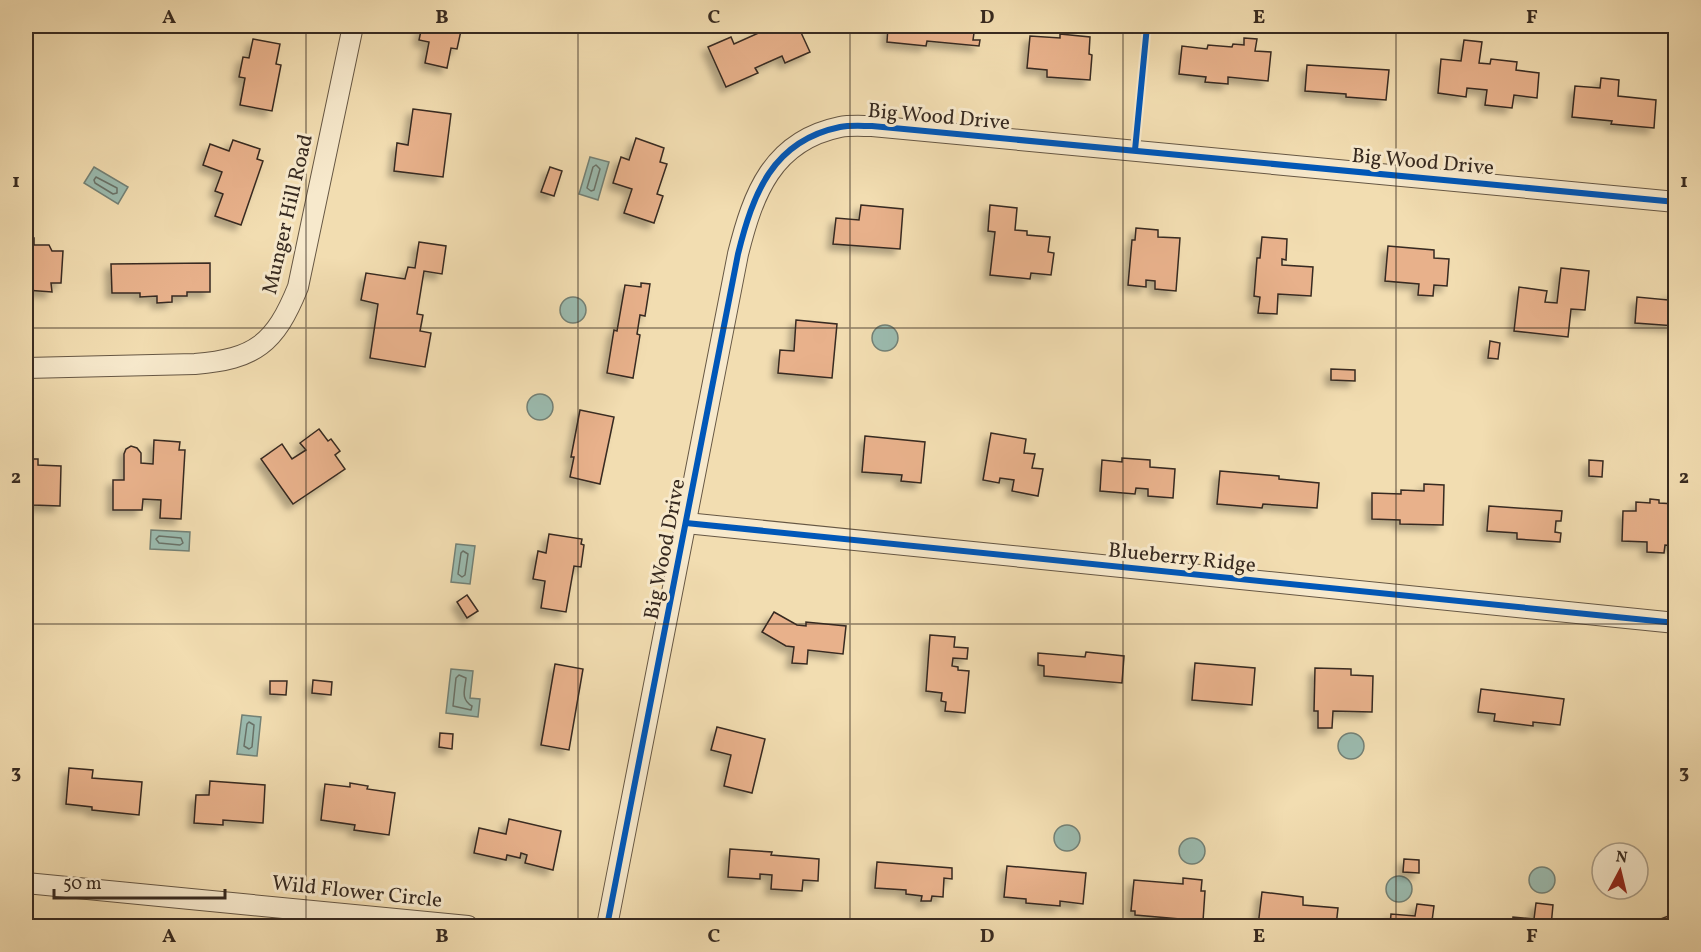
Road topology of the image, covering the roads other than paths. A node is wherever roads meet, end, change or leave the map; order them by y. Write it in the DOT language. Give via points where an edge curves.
graph roads {
  1 [pos="353,26"];
  2 [pos="1676,202"];
  3 [pos="26,368"];
  4 [pos="686,523"];
  5 [pos="1676,623"];
  6 [pos="26,883"];
  7 [pos="468,927"];
  8 [pos="607,927"];
  1 -- 3 [label="street, Munger Hill Road" via="298,287 278,328 260,346 222,362"];
  2 -- 4 [label="street, Big Wood Drive" via="882,127 840,127 815,135 772,166 746,222"];
  4 -- 5 [label="street, Blueberry Ridge"];
  4 -- 8 [label="street, Big Wood Drive"];
  6 -- 7 [label="street, Wild Flower Circle"];
}
